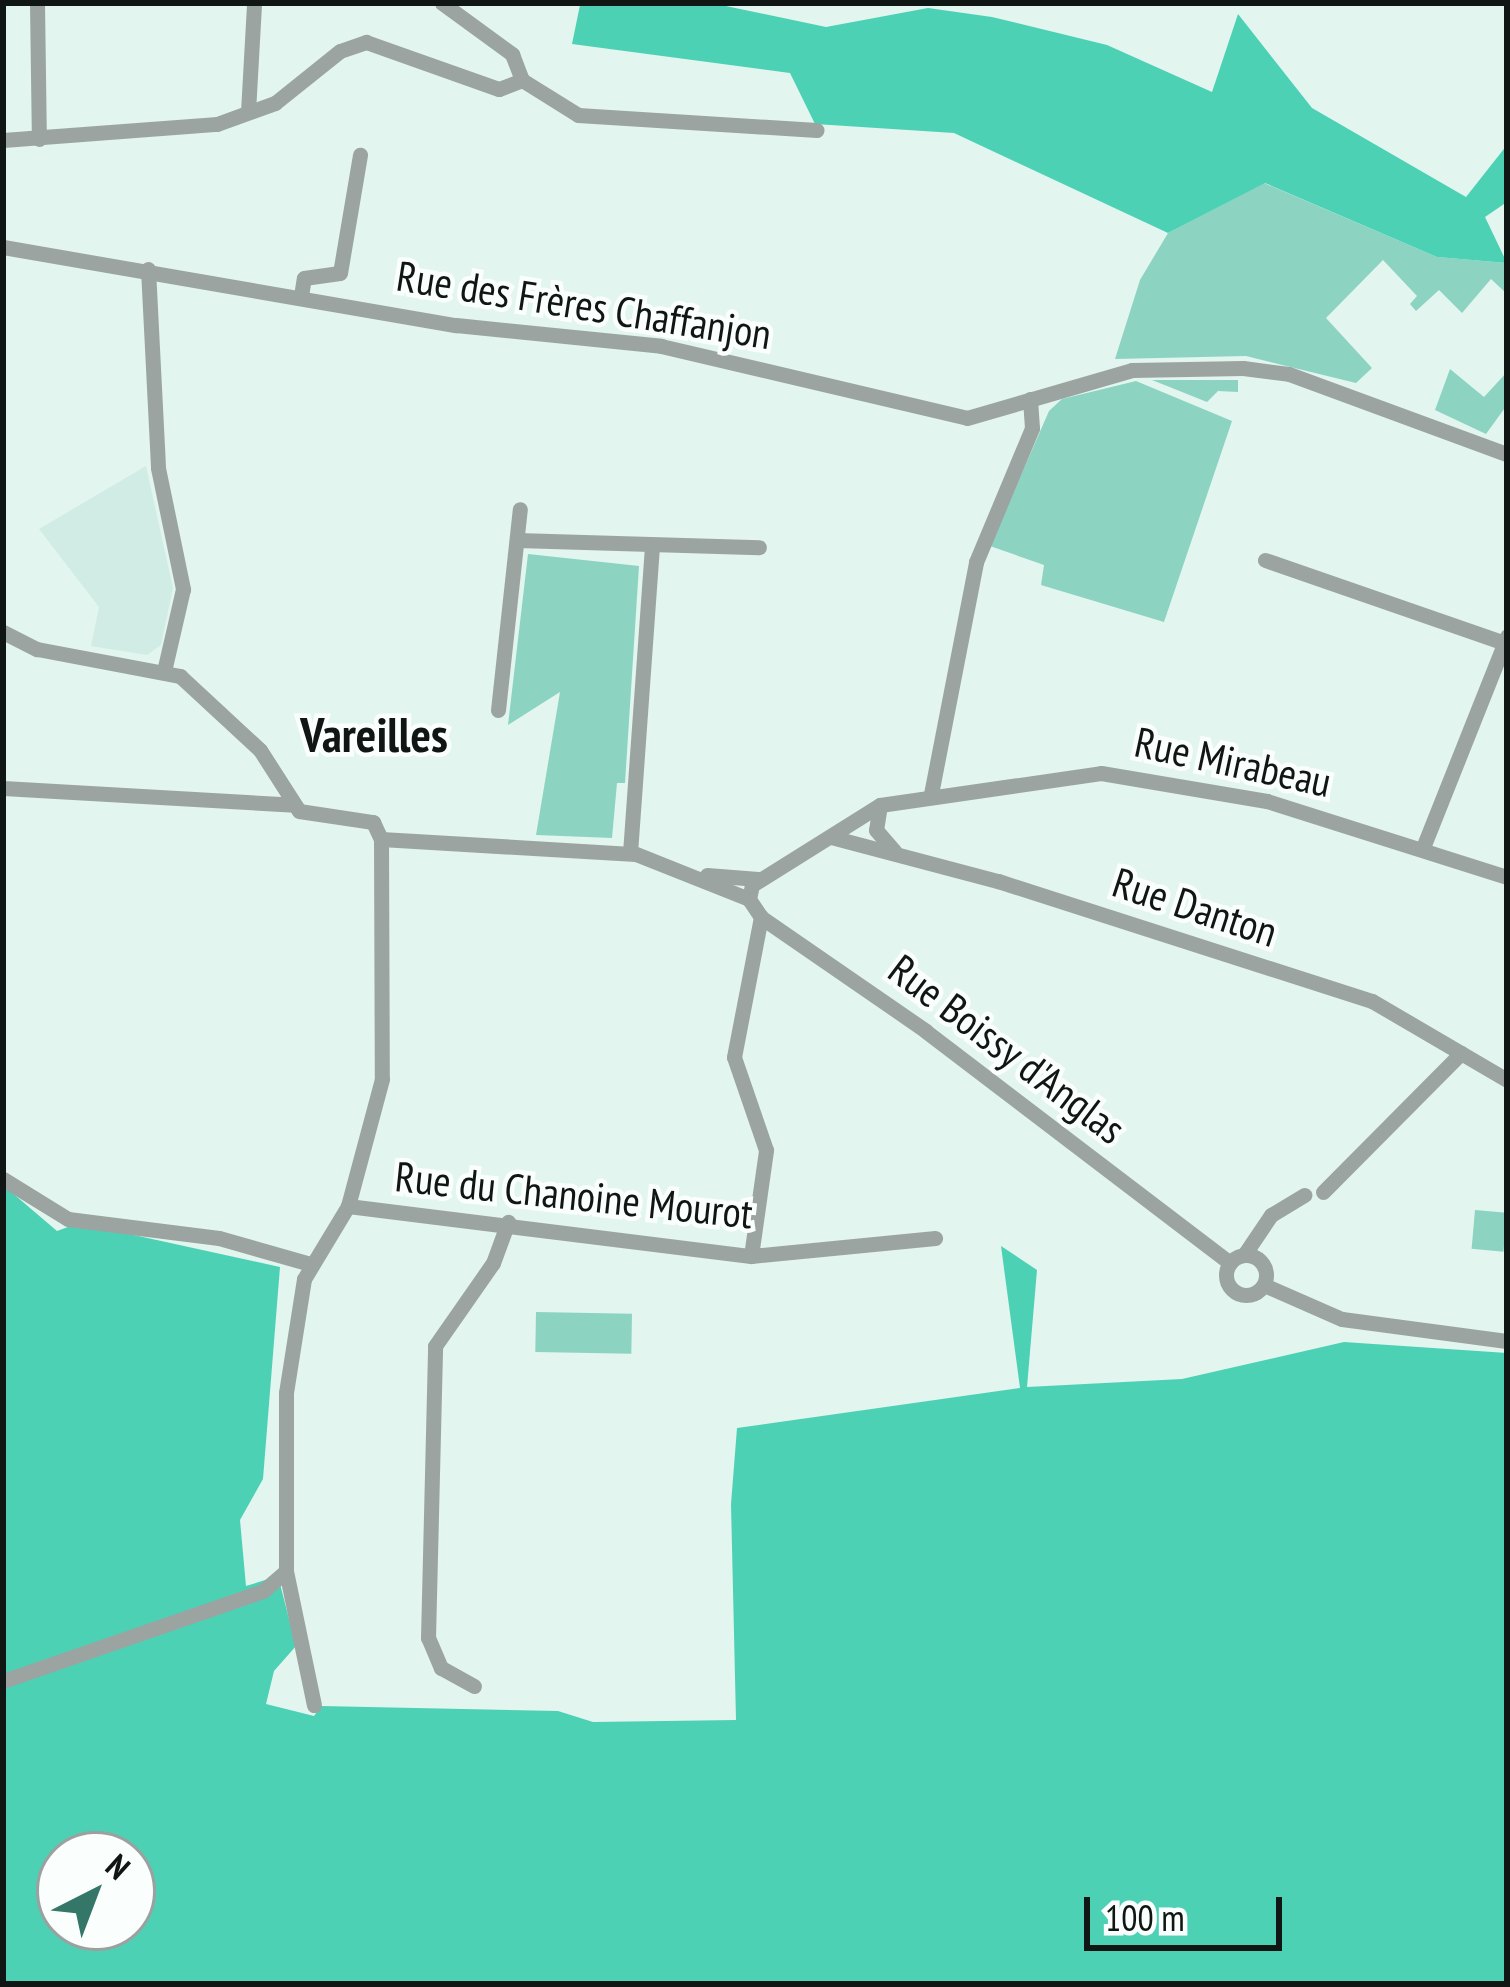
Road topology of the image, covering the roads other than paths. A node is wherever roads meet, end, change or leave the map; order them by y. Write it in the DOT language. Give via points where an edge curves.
graph roads {
  1 [pos="37,3"];
  2 [pos="254,3"];
  3 [pos="442,3"];
  4 [pos="522,80"];
  5 [pos="248,112"];
  6 [pos="818,130"];
  7 [pos="39,139"];
  8 [pos="3,140"];
  9 [pos="360,154"];
  10 [pos="3,247"];
  11 [pos="148,269"];
  12 [pos="301,296"];
  13 [pos="1030,399"];
  14 [pos="1507,454"];
  15 [pos="520,509"];
  16 [pos="517,540"];
  17 [pos="759,547"];
  18 [pos="652,549"];
  19 [pos="1265,560"];
  20 [pos="6,639"];
  21 [pos="1505,639"];
  22 [pos="164,671"];
  23 [pos="499,710"];
  24 [pos="3,788"];
  25 [pos="931,794"];
  26 [pos="294,805"];
  27 [pos="880,805"];
  28 [pos="831,837"];
  29 [pos="381,839"];
  30 [pos="1424,845"];
  31 [pos="896,853"];
  32 [pos="630,854"];
  33 [pos="1507,877"];
  34 [pos="752,890"];
  35 [pos="761,917"];
  36 [pos="1461,1053"];
  37 [pos="1507,1080"];
  38 [pos="3,1179"];
  39 [pos="1323,1192"];
  40 [pos="1304,1195"];
  41 [pos="348,1206"];
  42 [pos="508,1222"];
  43 [pos="935,1238"];
  44 [pos="752,1256"];
  45 [pos="1237,1259"];
  46 [pos="310,1264"];
  47 [pos="1264,1285"];
  48 [pos="1507,1341"];
  49 [pos="286,1571"];
  50 [pos="3,1681"];
  51 [pos="473,1687"];
  52 [pos="314,1705"];
  1 -- 7 [label="street"];
  2 -- 5 [label="street"];
  3 -- 4 [label="street" via="512,54"];
  4 -- 5 [label="street" via="499,89 366,42 340,51 275,103"];
  4 -- 6 [label="street" via="578,115"];
  5 -- 7 [label="street" via="217,124"];
  7 -- 8 [label="street"];
  9 -- 12 [label="street, Rue des Frères Chaffanjon" via="340,274 304,278"];
  10 -- 11 [label="street, Rue des Frères Chaffanjon"];
  11 -- 12 [label="street, Rue des Frères Chaffanjon"];
  11 -- 22 [label="street" via="158,468 183,589"];
  12 -- 13 [label="street, Rue des Frères Chaffanjon" via="456,325 661,346 967,418"];
  13 -- 14 [label="street, Rue des Frères Chaffanjon" via="1132,370 1289,374"];
  13 -- 25 [label="street" via="1033,428 976,562"];
  15 -- 16 [label="street"];
  16 -- 18 [label="street"];
  16 -- 23 [label="street"];
  17 -- 18 [label="street" via="671,539"];
  18 -- 32 [label="street"];
  19 -- 21 [label="street"];
  20 -- 22 [label="street"];
  21 -- 30 [label="street"];
  22 -- 26 [label="street" via="219,705 273,766"];
  24 -- 26 [label="street"];
  25 -- 27 [label="street, Rue Mirabeau"];
  25 -- 30 [label="street, Rue Mirabeau" via="1113,773 1267,801"];
  26 -- 29 [label="street" via="307,817 373,822"];
  27 -- 28 [label="street, Rue Mirabeau"];
  27 -- 31 [label="street" via="875,830"];
  28 -- 31 [label="street, Rue Danton"];
  28 -- 34 [label="street, Rue Mirabeau"];
  29 -- 32 [label="street"];
  29 -- 41 [label="street" via="384,1062"];
  30 -- 33 [label="street, Rue Mirabeau"];
  31 -- 36 [label="street, Rue Danton" via="1372,1001"];
  32 -- 34 [label="street"];
  34 -- 35 [label="street, Rue Boissy d'Anglas"];
  35 -- 44 [label="street" via="734,1057 766,1150"];
  35 -- 45 [label="street, Rue Boissy d'Anglas"];
  36 -- 37 [label="street, Rue Danton"];
  36 -- 39 [label="street"];
  38 -- 46 [label="street" via="68,1219 219,1238"];
  40 -- 45 [label="street" via="1271,1215"];
  41 -- 42 [label="street, Rue du Chanoine Mourot"];
  41 -- 46 [label="street"];
  42 -- 44 [label="street, Rue du Chanoine Mourot"];
  42 -- 51 [label="street" via="493,1263 435,1346 428,1638 441,1668"];
  43 -- 44 [label="street, Rue du Chanoine Mourot"];
  45 -- 47 [label="street" via="1262,1262"];
  45 -- 47 [label="street, Rue Boissy d'Anglas" via="1232,1290 1251,1295"];
  46 -- 49 [label="street" via="287,1377"];
  47 -- 48 [label="street" via="1342,1319"];
  49 -- 50 [label="street" via="263,1592"];
  49 -- 52 [label="street"];
}
